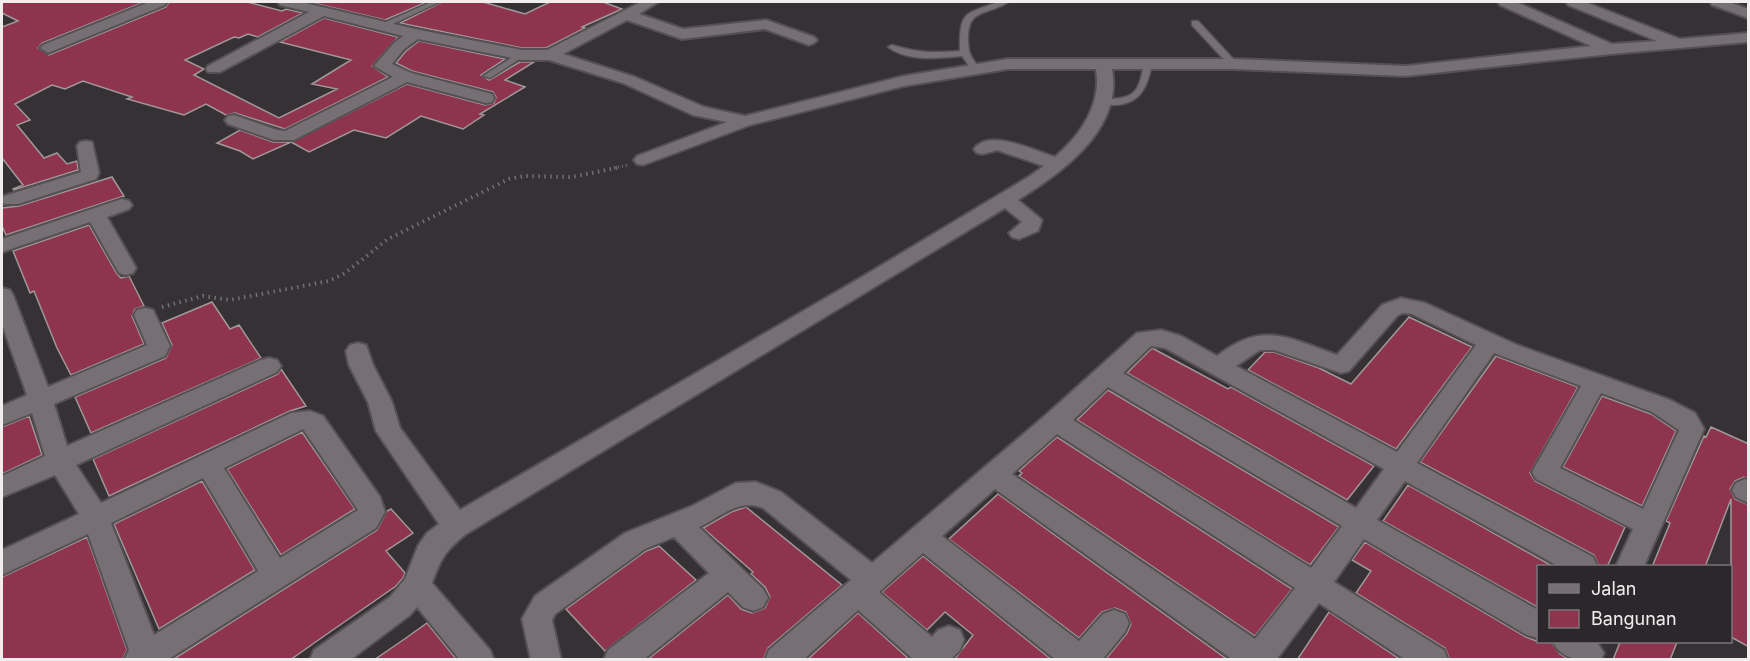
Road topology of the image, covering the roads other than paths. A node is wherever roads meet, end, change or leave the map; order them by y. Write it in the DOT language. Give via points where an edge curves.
graph roads {
  1 [pos="159,2"];
  2 [pos="285,2"];
  3 [pos="436,2"];
  4 [pos="651,2"];
  5 [pos="1004,2"];
  6 [pos="1505,2"];
  7 [pos="1573,2"];
  8 [pos="1717,2"];
  9 [pos="322,11"];
  10 [pos="1749,14"];
  11 [pos="626,15"];
  12 [pos="1195,23"];
  13 [pos="383,25"];
  14 [pos="415,34"];
  15 [pos="1749,38"];
  16 [pos="809,40"];
  17 [pos="1678,44"];
  18 [pos="892,47"];
  19 [pos="48,48"];
  20 [pos="1611,49"];
  21 [pos="964,53"];
  22 [pos="522,55"];
  23 [pos="550,55"];
  24 [pos="1103,64"];
  25 [pos="1148,64"];
  26 [pos="1233,64"];
  27 [pos="975,68"];
  28 [pos="214,69"];
  29 [pos="405,76"];
  30 [pos="487,76"];
  31 [pos="486,98"];
  32 [pos="1102,102"];
  33 [pos="234,120"];
  34 [pos="745,121"];
  35 [pos="87,146"];
  36 [pos="983,149"];
  37 [pos="643,160"];
  38 [pos="1057,164"];
  39 [pos="5,196"];
  40 [pos="1005,199"];
  41 [pos="122,205"];
  42 [pos="96,215"];
  43 [pos="1019,233"];
  44 [pos="2,246"];
  45 [pos="126,268"];
  46 [pos="2,295"];
  47 [pos="145,315"];
  48 [pos="9,340"];
  49 [pos="1489,343"];
  50 [pos="358,351"];
  51 [pos="269,366"];
  52 [pos="1219,367"];
  53 [pos="1107,375"];
  54 [pos="1595,382"];
  55 [pos="41,401"];
  56 [pos="2,416"];
  57 [pos="1056,421"];
  58 [pos="59,460"];
  59 [pos="209,465"];
  60 [pos="1400,468"];
  61 [pos="994,475"];
  62 [pos="2,487"];
  63 [pos="96,518"];
  64 [pos="1359,523"];
  65 [pos="678,524"];
  66 [pos="1650,525"];
  67 [pos="456,526"];
  68 [pos="922,537"];
  69 [pos="2,563"];
  70 [pos="1579,565"];
  71 [pos="1631,565"];
  72 [pos="728,575"];
  73 [pos="276,576"];
  74 [pos="1316,584"];
  75 [pos="417,586"];
  76 [pos="865,586"];
  77 [pos="753,598"];
  78 [pos="1114,623"];
  79 [pos="1537,624"];
  80 [pos="937,652"];
  81 [pos="142,657"];
  82 [pos="1258,659"];
  83 [pos="325,660"];
  84 [pos="479,660"];
  85 [pos="546,660"];
  86 [pos="619,660"];
  87 [pos="780,660"];
  88 [pos="1081,660"];
  89 [pos="1433,660"];
  1 -- 19 [label="street"];
  2 -- 9 [label="street"];
  3 -- 13 [label="lane"];
  4 -- 11 [label="street"];
  5 -- 21 [label="lane" via="970,15 964,24"];
  6 -- 20 [label="street"];
  7 -- 17 [label="street"];
  8 -- 10 [label="street"];
  9 -- 13 [label="street"];
  9 -- 28 [label="street"];
  11 -- 16 [label="street" via="682,34 766,24"];
  11 -- 23 [label="street"];
  12 -- 26 [label="lane"];
  13 -- 14 [label="street"];
  14 -- 22 [label="street"];
  14 -- 29 [label="street" via="383,64"];
  15 -- 17 [label="street"];
  17 -- 20 [label="street"];
  18 -- 21 [label="lane" via="924,56"];
  20 -- 26 [label="street" via="1406,71"];
  21 -- 27 [label="lane"];
  22 -- 23 [label="street"];
  22 -- 30 [label="lane"];
  23 -- 34 [label="street" via="629,80 699,111"];
  24 -- 25 [label="street"];
  24 -- 27 [label="street"];
  24 -- 32 [label="street" via="1106,81"];
  25 -- 26 [label="street"];
  25 -- 32 [label="lane" via="1144,87 1137,96"];
  27 -- 34 [label="street" via="904,81"];
  29 -- 31 [label="street"];
  29 -- 33 [label="street" via="288,136 274,135"];
  32 -- 38 [label="street" via="1095,125"];
  34 -- 37 [label="street"];
  35 -- 39 [label="street" via="89,175"];
  36 -- 38 [label="street" via="999,145"];
  38 -- 40 [label="street"];
  40 -- 43 [label="street" via="1032,220 1031,227"];
  40 -- 67 [label="street"];
  41 -- 42 [label="street"];
  42 -- 44 [label="street"];
  42 -- 45 [label="street"];
  46 -- 48 [label="street"];
  47 -- 55 [label="street" via="159,346 157,350"];
  48 -- 55 [label="street"];
  49 -- 52 [label="street" via="1417,308 1401,305 1390,310 1341,365 1266,341 1245,347"];
  49 -- 54 [label="street"];
  49 -- 60 [label="street"];
  50 -- 67 [label="street" via="388,431"];
  51 -- 58 [label="street"];
  52 -- 53 [label="street" via="1173,342 1150,338"];
  52 -- 60 [label="street"];
  53 -- 57 [label="street"];
  53 -- 64 [label="street"];
  54 -- 66 [label="street" via="1661,406 1691,424"];
  54 -- 66 [label="street" via="1545,472"];
  55 -- 56 [label="street"];
  55 -- 58 [label="street"];
  57 -- 61 [label="street"];
  57 -- 74 [label="street"];
  58 -- 62 [label="street"];
  58 -- 63 [label="street"];
  59 -- 63 [label="street"];
  59 -- 73 [label="street"];
  59 -- 73 [label="street" via="300,420 310,420 371,505 372,512 366,520"];
  60 -- 64 [label="street"];
  60 -- 70 [label="street"];
  61 -- 68 [label="street"];
  61 -- 82 [label="street"];
  63 -- 69 [label="street"];
  63 -- 81 [label="street"];
  64 -- 74 [label="street"];
  64 -- 79 [label="street"];
  65 -- 72 [label="street"];
  65 -- 76 [label="street" via="736,494 756,493 772,500"];
  65 -- 85 [label="street" via="635,541 545,605 537,619"];
  66 -- 71 [label="street"];
  67 -- 75 [label="street" via="428,554"];
  68 -- 76 [label="street"];
  68 -- 88 [label="street"];
  72 -- 77 [label="street"];
  72 -- 86 [label="street"];
  73 -- 81 [label="street"];
  74 -- 82 [label="street"];
  74 -- 89 [label="street"];
  75 -- 83 [label="street" via="400,606"];
  75 -- 84 [label="street"];
  76 -- 80 [label="street"];
  76 -- 87 [label="street"];
  78 -- 88 [label="street"];
}
